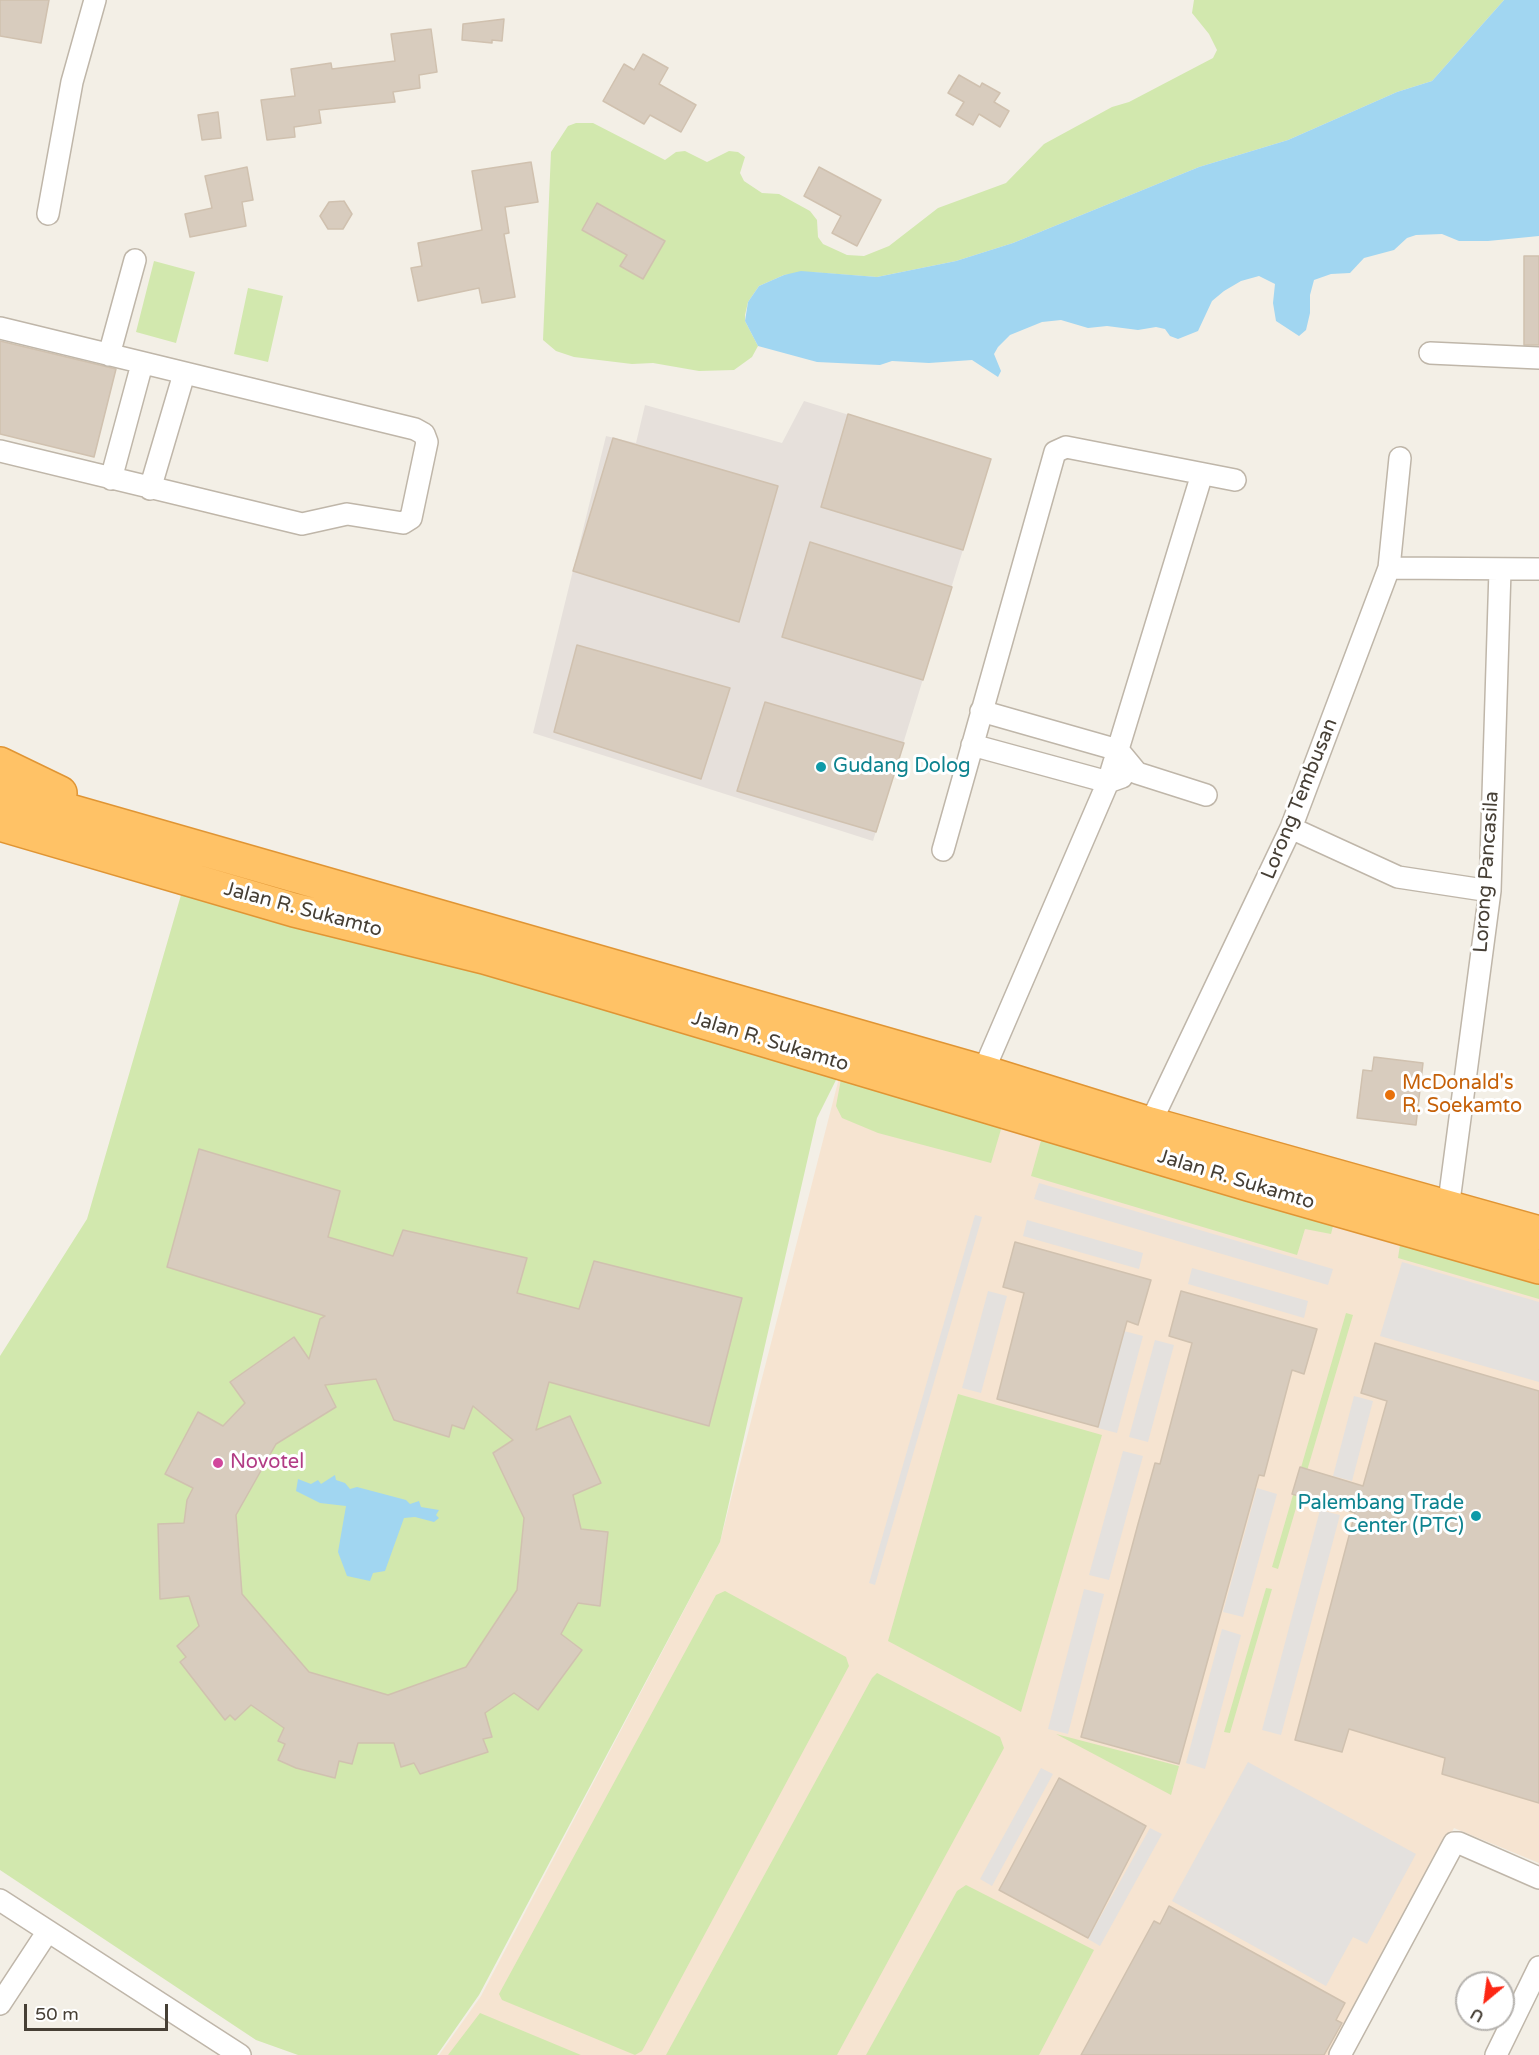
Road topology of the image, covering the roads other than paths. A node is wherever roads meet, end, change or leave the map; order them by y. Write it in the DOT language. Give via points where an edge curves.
graph roads {
  1 [pos="95,0"];
  2 [pos="48,214"];
  3 [pos="135,260"];
  4 [pos="0,328"];
  5 [pos="1430,353"];
  6 [pos="109,355"];
  7 [pos="1539,358"];
  8 [pos="142,364"];
  9 [pos="184,374"];
  10 [pos="0,451"];
  11 [pos="1400,458"];
  12 [pos="1202,474"];
  13 [pos="111,479"];
  14 [pos="1235,480"];
  15 [pos="150,489"];
  16 [pos="1389,568"];
  17 [pos="1539,569"];
  18 [pos="1500,570"];
  19 [pos="981,711"];
  20 [pos="972,745"];
  21 [pos="1118,750"];
  22 [pos="0,764"];
  23 [pos="1137,773"];
  24 [pos="1108,782"];
  25 [pos="0,790"];
  26 [pos="1206,795"];
  27 [pos="0,824"];
  28 [pos="1291,828"];
  29 [pos="117,840"];
  30 [pos="0,846"];
  31 [pos="944,850"];
  32 [pos="1490,891"];
  33 [pos="983,1072"];
  34 [pos="1150,1124"];
  35 [pos="1448,1209"];
  36 [pos="1539,1233"];
  37 [pos="1539,1267"];
  38 [pos="1539,1878"];
  39 [pos="0,1900"];
  40 [pos="48,1931"];
  41 [pos="1539,1967"];
  42 [pos="0,2004"];
  43 [pos="240,2055"];
  44 [pos="1340,2055"];
  45 [pos="1496,2055"];
  1 -- 2 [label="street" via="72,82"];
  3 -- 6 [label="street"];
  4 -- 6 [label="street"];
  5 -- 7 [label="street"];
  6 -- 8 [label="street"];
  8 -- 9 [label="street"];
  8 -- 13 [label="street"];
  9 -- 15 [label="street"];
  9 -- 15 [label="street" via="420,431 427,442 412,515 403,523 347,514 302,524"];
  10 -- 13 [label="street"];
  11 -- 16 [label="street, Lorong Tembusan"];
  12 -- 14 [label="street"];
  12 -- 19 [label="street" via="1066,447 1055,453"];
  12 -- 21 [label="street"];
  13 -- 15 [label="street"];
  16 -- 18 [label="street"];
  16 -- 28 [label="street, Lorong Tembusan"];
  17 -- 18 [label="street"];
  18 -- 32 [label="street, Lorong Pancasila"];
  19 -- 20 [label="street"];
  19 -- 21 [label="street"];
  20 -- 24 [label="street"];
  20 -- 31 [label="street"];
  21 -- 23 [label="street"];
  21 -- 24 [label="street"];
  22 -- 29 [label="highway"];
  23 -- 24 [label="street"];
  23 -- 26 [label="street"];
  24 -- 33 [label="street"];
  25 -- 29 [label="highway, Jalan R. Sukamto"];
  27 -- 29 [label="highway, Jalan R. Sukamto"];
  28 -- 32 [label="street" via="1398,877"];
  28 -- 34 [label="street, Lorong Tembusan"];
  29 -- 30 [label="highway" via="15,850"];
  29 -- 33 [label="highway, Jalan R. Sukamto"];
  29 -- 37 [label="highway, Jalan R. Sukamto" via="294,910 484,957 1259,1188"];
  32 -- 35 [label="street, Lorong Pancasila"];
  33 -- 34 [label="highway, Jalan R. Sukamto"];
  34 -- 35 [label="highway, Jalan R. Sukamto"];
  35 -- 36 [label="highway, Jalan R. Sukamto"];
  38 -- 44 [label="street" via="1454,1843"];
  39 -- 40 [label="street"];
  40 -- 42 [label="street"];
  40 -- 43 [label="street"];
  41 -- 45 [label="street"];
}
